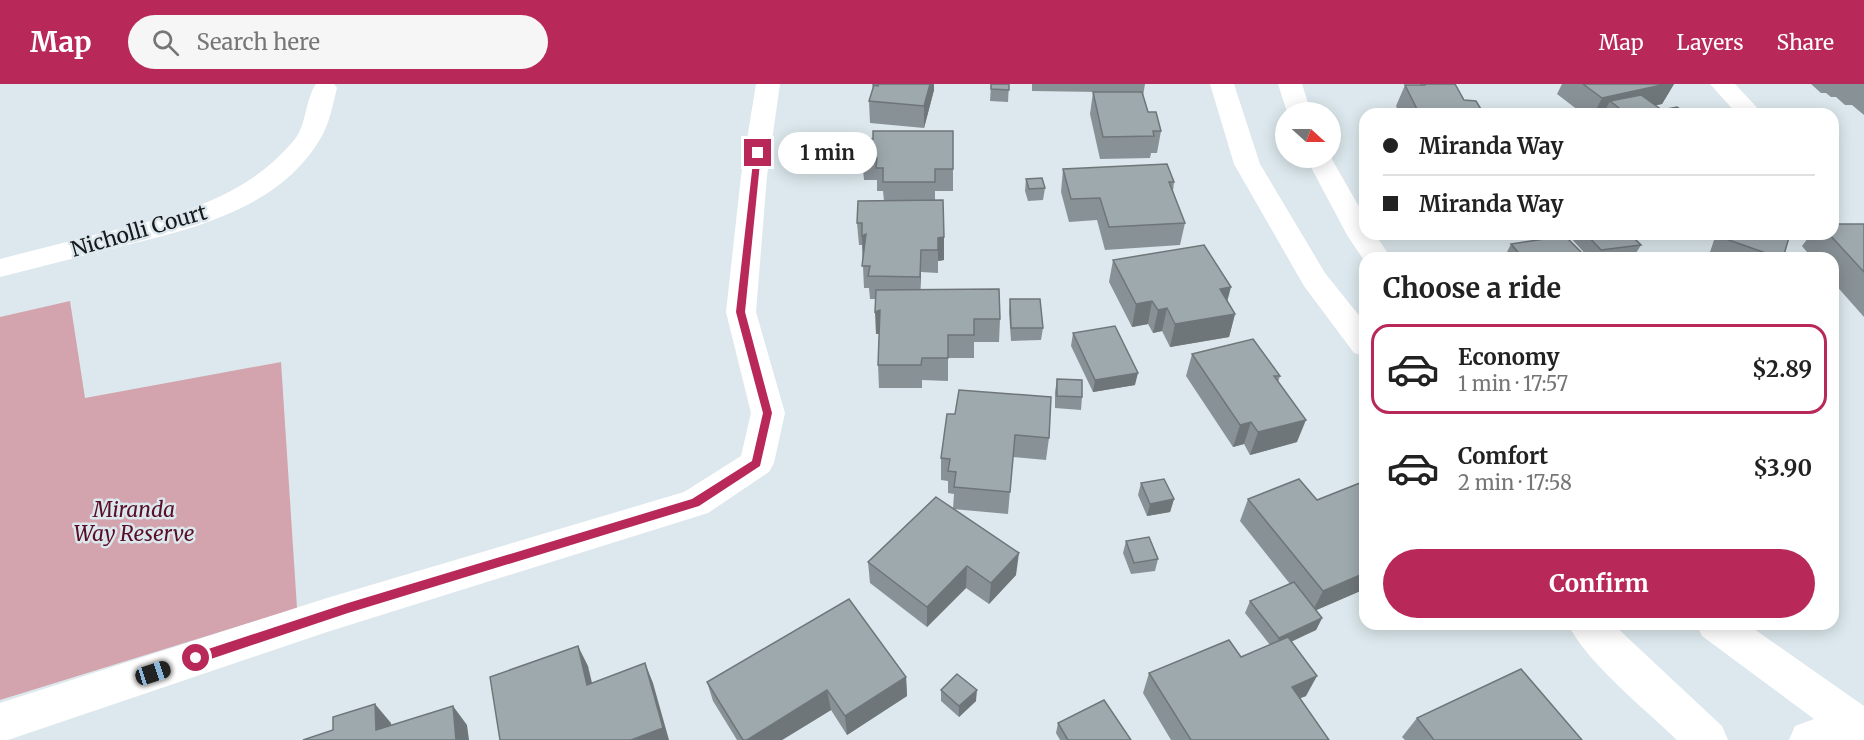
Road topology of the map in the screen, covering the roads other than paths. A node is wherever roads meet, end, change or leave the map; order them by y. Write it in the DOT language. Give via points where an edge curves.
graph roads {
  1 [pos="768,84"];
  2 [pos="1222,84"];
  3 [pos="1290,84"];
  4 [pos="1722,84"];
  5 [pos="325,88"];
  6 [pos="1296,102"];
  7 [pos="1745,108"];
  8 [pos="1324,168"];
  9 [pos="1359,231"];
  10 [pos="0,268"];
  11 [pos="1359,337"];
  12 [pos="1594,630"];
  13 [pos="1724,630"];
  14 [pos="0,723"];
  15 [pos="1864,730"];
  16 [pos="1864,735"];
  17 [pos="1707,740"];
  18 [pos="1810,740"];
  1 -- 14 [label="street" via="754,176 741,312 768,413 757,463 695,503 327,615"];
  2 -- 11 [label="street" via="1247,164 1314,279"];
  3 -- 6 [label="street"];
  4 -- 7 [label="street"];
  5 -- 10 [label="street, Nicholli Court" via="309,138 293,158 268,182 231,204 172,226"];
  8 -- 9 [label="street"];
  12 -- 17 [label="street"];
  13 -- 15 [label="street"];
  16 -- 18 [label="street" via="1831,734"];
}
